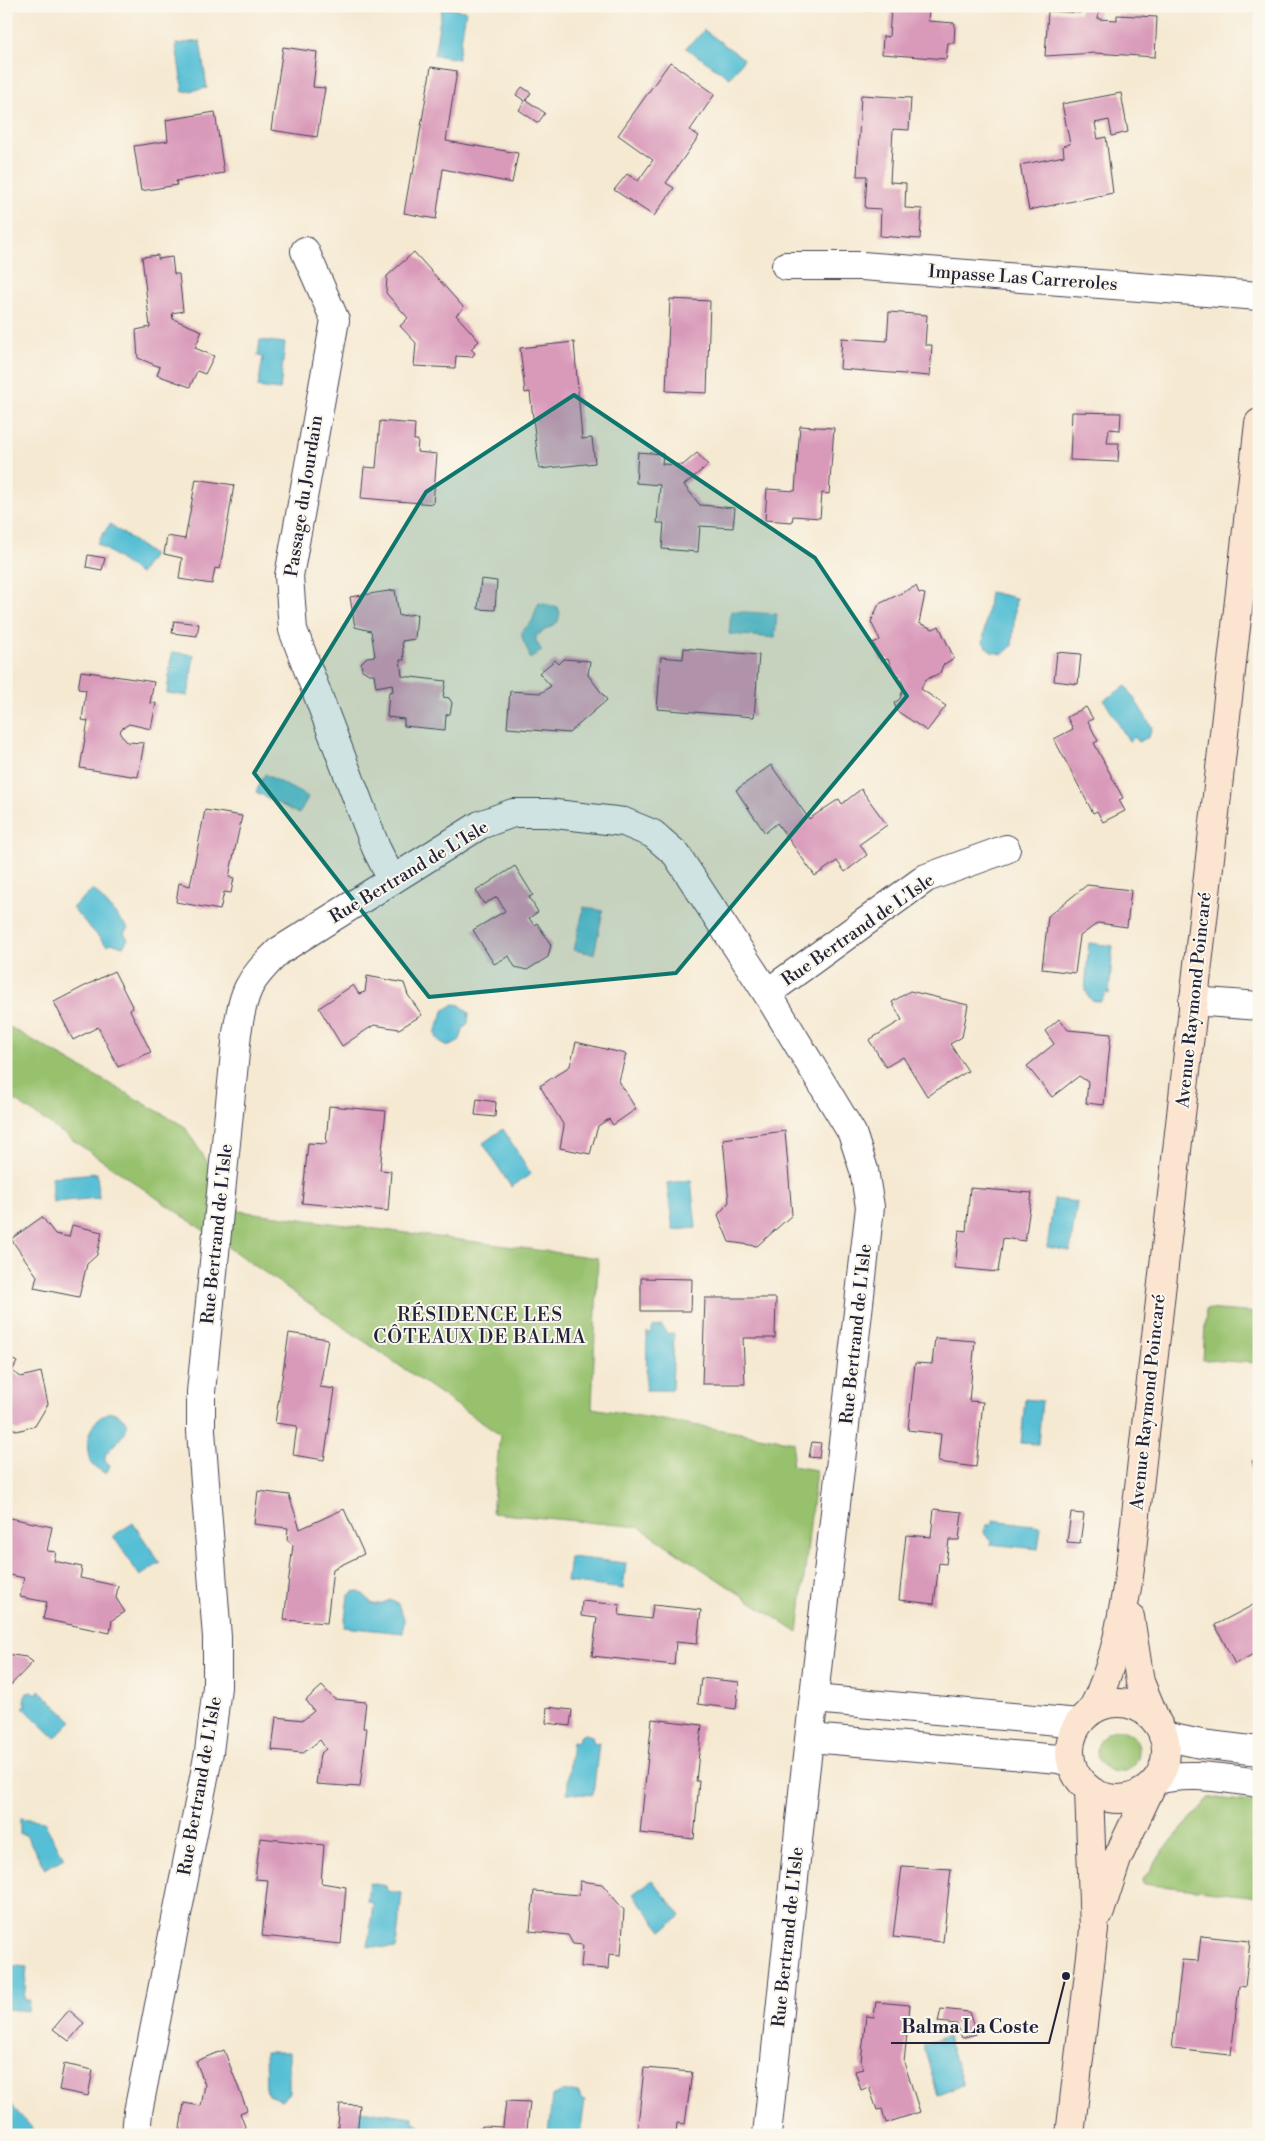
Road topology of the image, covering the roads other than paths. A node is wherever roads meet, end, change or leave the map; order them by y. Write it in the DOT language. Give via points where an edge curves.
graph roads {
  1 [pos="305,251"];
  2 [pos="786,266"];
  3 [pos="1259,296"];
  4 [pos="1259,423"];
  5 [pos="1006,849"];
  6 [pos="392,880"];
  7 [pos="767,993"];
  8 [pos="1194,1001"];
  9 [pos="1259,1006"];
  10 [pos="1129,1576"];
  11 [pos="814,1699"];
  12 [pos="1086,1717"];
  13 [pos="1160,1730"];
  14 [pos="810,1738"];
  15 [pos="1259,1751"];
  16 [pos="1072,1764"];
  17 [pos="1154,1782"];
  18 [pos="1259,1783"];
  19 [pos="1089,1790"];
  20 [pos="1094,1930"];
  21 [pos="136,2135"];
  22 [pos="767,2135"];
  23 [pos="1070,2135"];
  1 -- 6 [label="street, Passage du Jourdain" via="335,320 289,576 293,630 376,848"];
  2 -- 3 [label="street, Impasse Las Carreroles" via="862,266"];
  4 -- 8 [label="main road, Avenue Raymond Poincaré"];
  5 -- 7 [label="street, Rue Bertrand de L'Isle" via="926,878"];
  6 -- 7 [label="street, Rue Bertrand de L'Isle" via="480,825 513,813 547,813 624,822 653,834 676,854"];
  6 -- 21 [label="street, Rue Bertrand de L'Isle" via="279,951 257,972 243,996 201,1392 201,1431 217,1638 217,1687 209,1752"];
  7 -- 11 [label="street, Rue Bertrand de L'Isle" via="852,1133 864,1170 870,1207"];
  8 -- 9 [label="street"];
  8 -- 10 [label="main road, Avenue Raymond Poincaré"];
  10 -- 12 [label="main road, Avenue Raymond Poincaré" via="1104,1688"];
  10 -- 13 [label="main road, Avenue Raymond Poincaré" via="1134,1653 1140,1682"];
  11 -- 12 [label="street"];
  11 -- 14 [label="street, Rue Bertrand de L'Isle"];
  12 -- 13 [label="main road" via="1109,1704 1127,1704 1144,1711"];
  12 -- 16 [label="main road" via="1072,1736"];
  13 -- 15 [label="street" via="1201,1744"];
  13 -- 17 [label="main road" via="1166,1754"];
  14 -- 16 [label="street" via="1059,1759"];
  14 -- 22 [label="street, Rue Bertrand de L'Isle"];
  16 -- 19 [label="main road"];
  17 -- 18 [label="street" via="1174,1775"];
  17 -- 19 [label="main road" via="1129,1798 1115,1799"];
  17 -- 20 [label="main road" via="1117,1859"];
  19 -- 20 [label="main road"];
  20 -- 23 [label="main road"];
}
